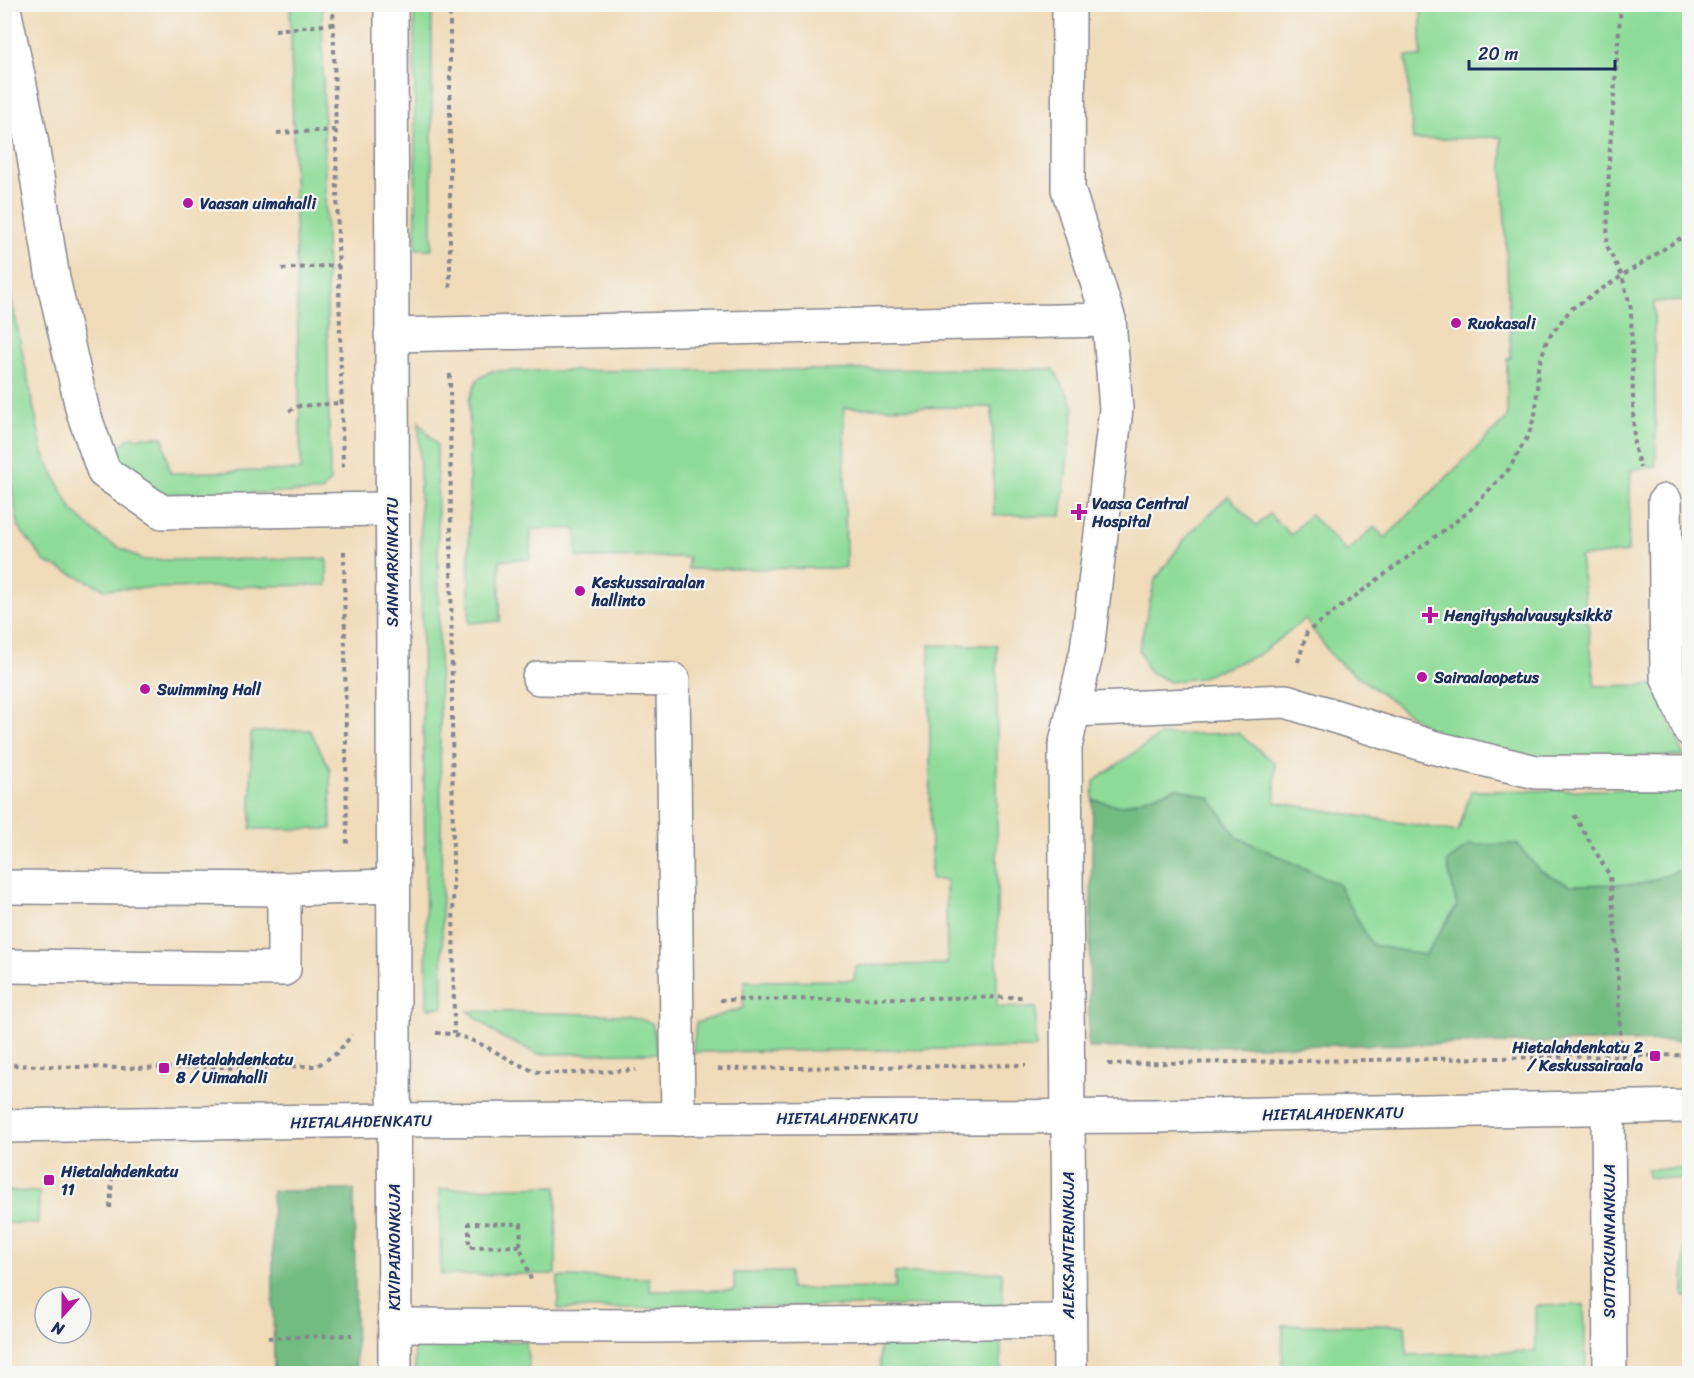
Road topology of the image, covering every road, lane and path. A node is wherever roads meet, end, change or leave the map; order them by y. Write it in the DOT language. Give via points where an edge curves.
graph roads {
  1 [pos="392,4"];
  2 [pos="450,4"];
  3 [pos="1069,4"];
  4 [pos="1621,4"];
  5 [pos="4,9"];
  6 [pos="334,24"];
  7 [pos="275,30"];
  8 [pos="336,130"];
  9 [pos="277,133"];
  10 [pos="1689,232"];
  11 [pos="339,265"];
  12 [pos="282,269"];
  13 [pos="1622,276"];
  14 [pos="1108,320"];
  15 [pos="450,334"];
  16 [pos="391,336"];
  17 [pos="341,403"];
  18 [pos="289,411"];
  19 [pos="1665,501"];
  20 [pos="392,510"];
  21 [pos="539,678"];
  22 [pos="1286,700"];
  23 [pos="1073,710"];
  24 [pos="1689,730"];
  25 [pos="1536,772"];
  26 [pos="1689,773"];
  27 [pos="393,886"];
  28 [pos="4,887"];
  29 [pos="284,889"];
  30 [pos="4,966"];
  31 [pos="1066,996"];
  32 [pos="677,1000"];
  33 [pos="394,1034"];
  34 [pos="454,1034"];
  35 [pos="1689,1055"];
  36 [pos="1621,1057"];
  37 [pos="1066,1064"];
  38 [pos="4,1065"];
  39 [pos="678,1070"];
  40 [pos="1689,1106"];
  41 [pos="1608,1108"];
  42 [pos="1067,1117"];
  43 [pos="678,1119"];
  44 [pos="394,1120"];
  45 [pos="4,1126"];
  46 [pos="112,1180"];
  47 [pos="110,1209"];
  48 [pos="520,1246"];
  49 [pos="1069,1321"];
  50 [pos="395,1329"];
  51 [pos="268,1338"];
  52 [pos="395,1374"];
  53 [pos="1070,1374"];
  54 [pos="1610,1374"];
  1 -- 16 [label="main road, SANMARKINKATU"];
  2 -- 15 [label="path"];
  3 -- 14 [label="main road, ALEKSANTERINKUJA" via="1068,189"];
  4 -- 13 [label="path" via="1607,246"];
  5 -- 20 [label="main road" via="31,138 53,279 83,411 104,472 162,512"];
  6 -- 7 [label="path"];
  8 -- 9 [label="path"];
  10 -- 13 [label="path"];
  11 -- 12 [label="path"];
  13 -- 19 [label="path" via="1631,309 1634,446 1644,483"];
  13 -- 22 [label="path" via="1571,309 1546,340 1538,369 1536,411 1529,434 1509,468 1467,513 1307,632"];
  14 -- 15 [label="main road"];
  14 -- 23 [label="main road, ALEKSANTERINKUJA" via="1116,409 1087,650"];
  15 -- 16 [label="main road"];
  15 -- 34 [label="path"];
  16 -- 20 [label="main road, SANMARKINKATU"];
  17 -- 18 [label="path" via="299,406"];
  19 -- 24 [label="main road" via="1667,676"];
  20 -- 27 [label="main road, SANMARKINKATU"];
  21 -- 32 [label="main road" via="673,680"];
  22 -- 23 [label="main road"];
  22 -- 25 [label="main road" via="1432,747"];
  23 -- 31 [label="main road, ALEKSANTERINKUJA" via="1065,747"];
  25 -- 26 [label="main road"];
  25 -- 36 [label="path" via="1557,790 1610,876"];
  27 -- 29 [label="main road"];
  27 -- 33 [label="main road, SANMARKINKATU"];
  28 -- 29 [label="main road"];
  29 -- 30 [label="main road" via="284,969"];
  31 -- 32 [label="path"];
  31 -- 37 [label="main road, ALEKSANTERINKUJA"];
  32 -- 39 [label="main road"];
  33 -- 34 [label="path"];
  33 -- 38 [label="path" via="353,1033 337,1053 317,1066"];
  33 -- 44 [label="main road, SANMARKINKATU"];
  34 -- 39 [label="path" via="494,1049 536,1072"];
  35 -- 36 [label="path"];
  36 -- 37 [label="path"];
  37 -- 39 [label="path"];
  37 -- 42 [label="main road, ALEKSANTERINKUJA"];
  39 -- 43 [label="main road"];
  40 -- 41 [label="main road, HIETALAHDENKATU"];
  41 -- 42 [label="main road, HIETALAHDENKATU"];
  41 -- 54 [label="main road, SOITTOKUNNANKUJA"];
  42 -- 43 [label="main road, HIETALAHDENKATU"];
  42 -- 49 [label="main road, ALEKSANTERINKUJA"];
  43 -- 44 [label="main road, HIETALAHDENKATU"];
  44 -- 45 [label="main road, HIETALAHDENKATU"];
  44 -- 50 [label="main road, KIVIPAINONKUJA"];
  46 -- 47 [label="path"];
  48 -- 48 [label="path" via="469,1246 469,1223 521,1224"];
  49 -- 50 [label="main road"];
  49 -- 53 [label="main road, ALEKSANTERINKUJA"];
  50 -- 51 [label="path"];
  50 -- 52 [label="main road, KIVIPAINONKUJA"];
}
